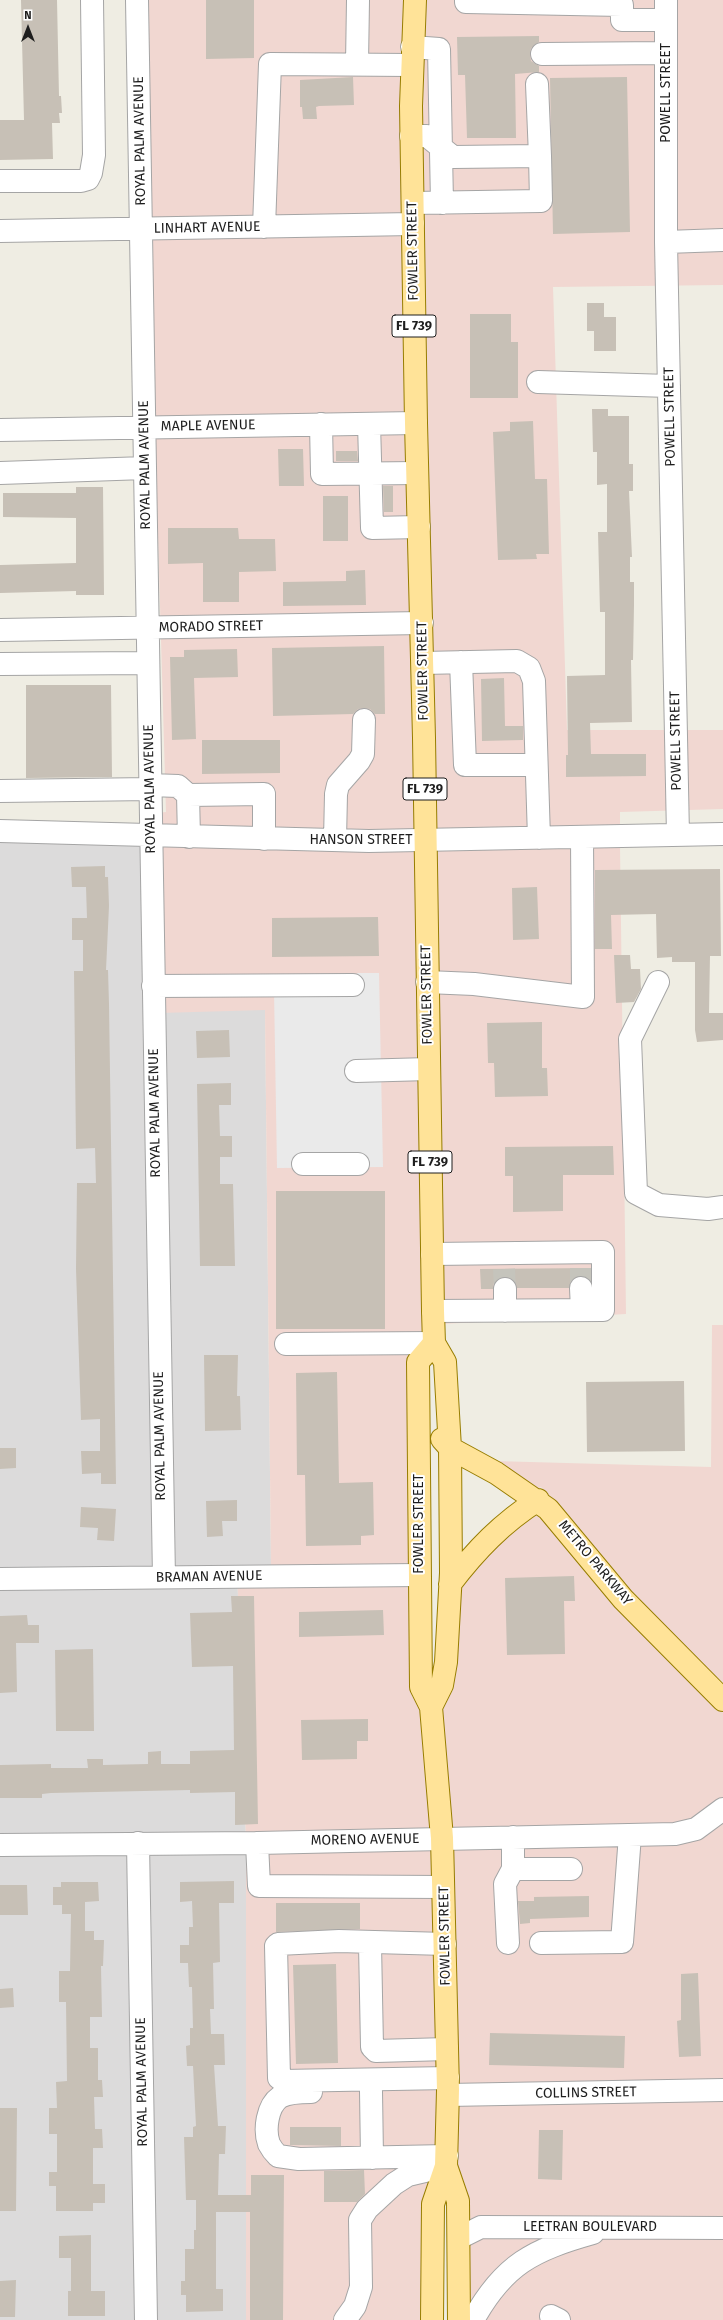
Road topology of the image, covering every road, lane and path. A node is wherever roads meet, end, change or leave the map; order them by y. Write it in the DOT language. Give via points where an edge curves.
graph roads {
  1 [pos="92,0"];
  2 [pos="137,0"];
  3 [pos="358,0"];
  4 [pos="415,0"];
  5 [pos="466,0"];
  6 [pos="578,2"];
  7 [pos="666,10"];
  8 [pos="666,53"];
  9 [pos="542,54"];
  10 [pos="357,64"];
  11 [pos="411,65"];
  12 [pos="440,83"];
  13 [pos="538,84"];
  14 [pos="411,106"];
  15 [pos="440,107"];
  16 [pos="411,136"];
  17 [pos="440,147"];
  18 [pos="540,156"];
  19 [pos="0,181"];
  20 [pos="442,203"];
  21 [pos="413,213"];
  22 [pos="264,226"];
  23 [pos="141,229"];
  24 [pos="0,231"];
  25 [pos="723,240"];
  26 [pos="666,242"];
  27 [pos="538,382"];
  28 [pos="669,386"];
  29 [pos="416,423"];
  30 [pos="321,424"];
  31 [pos="369,424"];
  32 [pos="144,428"];
  33 [pos="0,430"];
  34 [pos="145,468"];
  35 [pos="0,473"];
  36 [pos="369,473"];
  37 [pos="417,473"];
  38 [pos="419,527"];
  39 [pos="422,623"];
  40 [pos="148,628"];
  41 [pos="0,630"];
  42 [pos="461,662"];
  43 [pos="148,663"];
  44 [pos="423,663"];
  45 [pos="0,664"];
  46 [pos="364,720"];
  47 [pos="536,765"];
  48 [pos="150,787"];
  49 [pos="0,791"];
  50 [pos="188,795"];
  51 [pos="0,830"];
  52 [pos="723,834"];
  53 [pos="678,835"];
  54 [pos="151,836"];
  55 [pos="189,837"];
  56 [pos="582,837"];
  57 [pos="539,838"];
  58 [pos="264,839"];
  59 [pos="335,840"];
  60 [pos="425,840"];
  61 [pos="427,982"];
  62 [pos="658,982"];
  63 [pos="353,985"];
  64 [pos="154,986"];
  65 [pos="429,1069"];
  66 [pos="356,1071"];
  67 [pos="303,1164"];
  68 [pos="358,1164"];
  69 [pos="723,1207"];
  70 [pos="432,1254"];
  71 [pos="581,1269"];
  72 [pos="504,1270"];
  73 [pos="582,1310"];
  74 [pos="505,1311"];
  75 [pos="433,1312"];
  76 [pos="434,1343"];
  77 [pos="286,1344"];
  78 [pos="419,1405"];
  79 [pos="450,1448"];
  80 [pos="538,1500"];
  81 [pos="419,1575"];
  82 [pos="164,1577"];
  83 [pos="0,1579"];
  84 [pos="450,1584"];
  85 [pos="442,1685"];
  86 [pos="714,1687"];
  87 [pos="723,1700"];
  88 [pos="431,1707"];
  89 [pos="723,1809"];
  90 [pos="630,1835"];
  91 [pos="513,1837"];
  92 [pos="442,1838"];
  93 [pos="138,1843"];
  94 [pos="257,1843"];
  95 [pos="0,1845"];
  96 [pos="513,1869"];
  97 [pos="571,1869"];
  98 [pos="443,1887"];
  99 [pos="508,1943"];
  100 [pos="541,1943"];
  101 [pos="370,1944"];
  102 [pos="445,1944"];
  103 [pos="447,2049"];
  104 [pos="448,2087"];
  105 [pos="723,2090"];
  106 [pos="371,2091"];
  107 [pos="372,2158"];
  108 [pos="447,2161"];
  109 [pos="615,2226"];
  110 [pos="723,2228"];
  111 [pos="459,2238"];
  112 [pos="432,2247"];
  113 [pos="146,2320"];
  114 [pos="344,2320"];
  115 [pos="432,2320"];
  116 [pos="459,2320"];
  117 [pos="473,2320"];
  1 -- 19 [label="street" via="94,155 88,179"];
  2 -- 23 [label="street, ROYAL PALM AVENUE"];
  3 -- 10 [label="street"];
  4 -- 11 [label="main road, FOWLER STREET / FL 739"];
  5 -- 6 [label="street"];
  6 -- 7 [label="street" via="622,5 622,20"];
  7 -- 8 [label="street, POWELL STREET"];
  8 -- 9 [label="street"];
  8 -- 26 [label="street, POWELL STREET"];
  10 -- 11 [label="street"];
  10 -- 22 [label="street" via="270,64"];
  11 -- 12 [label="street"];
  11 -- 12 [label="street" via="439,49"];
  11 -- 14 [label="main road, FOWLER STREET / FL 739"];
  12 -- 15 [label="street"];
  13 -- 18 [label="street"];
  14 -- 15 [label="street"];
  14 -- 16 [label="main road, FOWLER STREET / FL 739"];
  15 -- 17 [label="street"];
  16 -- 17 [label="street" via="427,136"];
  16 -- 21 [label="main road, FOWLER STREET / FL 739"];
  17 -- 18 [label="street" via="453,157"];
  17 -- 20 [label="street"];
  18 -- 20 [label="street, LINHART AVENUE" via="541,201"];
  20 -- 21 [label="street, LINHART AVENUE"];
  21 -- 22 [label="street, LINHART AVENUE"];
  21 -- 29 [label="main road, FOWLER STREET / FL 739"];
  22 -- 23 [label="street, LINHART AVENUE"];
  23 -- 24 [label="street, LINHART AVENUE"];
  23 -- 32 [label="street, ROYAL PALM AVENUE"];
  25 -- 26 [label="street"];
  26 -- 28 [label="street, POWELL STREET"];
  27 -- 28 [label="street"];
  28 -- 53 [label="street, POWELL STREET"];
  29 -- 31 [label="street, MAPLE AVENUE"];
  29 -- 37 [label="main road, FOWLER STREET / FL 739"];
  30 -- 31 [label="street, MAPLE AVENUE"];
  30 -- 32 [label="street, MAPLE AVENUE"];
  30 -- 36 [label="street" via="322,474"];
  31 -- 36 [label="street"];
  32 -- 33 [label="street, MAPLE AVENUE"];
  32 -- 34 [label="street, ROYAL PALM AVENUE"];
  34 -- 35 [label="street"];
  34 -- 40 [label="street, ROYAL PALM AVENUE"];
  36 -- 37 [label="street"];
  36 -- 38 [label="street" via="372,528"];
  37 -- 38 [label="main road, FOWLER STREET / FL 739"];
  38 -- 39 [label="main road, FOWLER STREET / FL 739"];
  39 -- 40 [label="street, MORADO STREET"];
  39 -- 44 [label="main road, FOWLER STREET / FL 739"];
  40 -- 41 [label="street, MORADO STREET"];
  40 -- 43 [label="street, ROYAL PALM AVENUE"];
  42 -- 44 [label="street"];
  42 -- 47 [label="street" via="517,661 529,668 534,681"];
  42 -- 47 [label="street" via="465,764"];
  43 -- 45 [label="street"];
  43 -- 48 [label="street, ROYAL PALM AVENUE"];
  44 -- 60 [label="main road, FOWLER STREET / FL 739"];
  46 -- 59 [label="street" via="363,754 338,785"];
  47 -- 57 [label="street"];
  48 -- 49 [label="street"];
  48 -- 50 [label="street" via="178,786"];
  48 -- 54 [label="street, ROYAL PALM AVENUE"];
  50 -- 55 [label="street"];
  50 -- 58 [label="street" via="264,794"];
  51 -- 54 [label="street, HANSON STREET"];
  52 -- 53 [label="street, HANSON STREET"];
  53 -- 56 [label="street, HANSON STREET"];
  54 -- 55 [label="street, HANSON STREET"];
  54 -- 64 [label="street, ROYAL PALM AVENUE"];
  55 -- 58 [label="street, HANSON STREET"];
  56 -- 57 [label="street, HANSON STREET"];
  56 -- 61 [label="street" via="584,997 474,984"];
  57 -- 60 [label="street, HANSON STREET"];
  58 -- 59 [label="street, HANSON STREET"];
  59 -- 60 [label="street, HANSON STREET"];
  60 -- 61 [label="main road, FOWLER STREET / FL 739"];
  61 -- 65 [label="main road, FOWLER STREET / FL 739"];
  62 -- 69 [label="street" via="630,1039 636,1194 659,1205 708,1209"];
  63 -- 64 [label="street"];
  64 -- 82 [label="street, ROYAL PALM AVENUE"];
  65 -- 66 [label="street"];
  65 -- 70 [label="main road, FOWLER STREET / FL 739"];
  67 -- 68 [label="street"];
  70 -- 72 [label="street"];
  70 -- 75 [label="main road, FOWLER STREET / FL 739"];
  71 -- 72 [label="street"];
  71 -- 73 [label="street"];
  71 -- 73 [label="street" via="603,1252 603,1310"];
  72 -- 74 [label="street"];
  73 -- 74 [label="street"];
  74 -- 75 [label="street"];
  75 -- 76 [label="main road, FOWLER STREET / FL 739"];
  76 -- 77 [label="street"];
  76 -- 78 [label="main road, FOWLER STREET" via="418,1362"];
  76 -- 79 [label="main road, FOWLER STREET" via="445,1362"];
  78 -- 79 [label="main road"];
  78 -- 81 [label="main road, FOWLER STREET"];
  79 -- 80 [label="main road, METRO PARKWAY"];
  79 -- 84 [label="main road, FOWLER STREET"];
  80 -- 84 [label="main road" via="512,1517 470,1558"];
  80 -- 86 [label="main road, METRO PARKWAY" via="557,1518 623,1599"];
  81 -- 82 [label="street, BRAMAN AVENUE"];
  81 -- 85 [label="main road" via="434,1599 436,1666"];
  81 -- 88 [label="main road, FOWLER STREET" via="421,1687"];
  82 -- 83 [label="street, BRAMAN AVENUE"];
  84 -- 85 [label="main road, FOWLER STREET" via="446,1662"];
  85 -- 88 [label="main road, FOWLER STREET"];
  86 -- 87 [label="main road, METRO PARKWAY"];
  88 -- 92 [label="main road, FOWLER STREET"];
  89 -- 90 [label="street, MORENO AVENUE" via="696,1829 675,1834"];
  90 -- 91 [label="street, MORENO AVENUE"];
  90 -- 100 [label="street" via="622,1942"];
  91 -- 92 [label="street, MORENO AVENUE"];
  91 -- 96 [label="street"];
  92 -- 94 [label="street, MORENO AVENUE"];
  92 -- 98 [label="main road, FOWLER STREET"];
  93 -- 94 [label="street, MORENO AVENUE"];
  93 -- 95 [label="street, MORENO AVENUE"];
  93 -- 113 [label="street, ROYAL PALM AVENUE"];
  94 -- 98 [label="street" via="258,1886"];
  96 -- 97 [label="street"];
  96 -- 99 [label="street" via="505,1884"];
  98 -- 102 [label="main road, FOWLER STREET"];
  101 -- 102 [label="street"];
  101 -- 103 [label="street" via="372,2047 376,2050"];
  101 -- 104 [label="street" via="331,1942 276,1946 279,2078 283,2081"];
  102 -- 103 [label="main road, FOWLER STREET"];
  103 -- 104 [label="main road, FOWLER STREET"];
  104 -- 105 [label="street, COLLINS STREET"];
  104 -- 106 [label="street"];
  104 -- 108 [label="main road, FOWLER STREET"];
  106 -- 107 [label="street"];
  106 -- 107 [label="street" via="291,2093 281,2096 271,2108 267,2134 269,2145 278,2156 285,2158"];
  107 -- 108 [label="street"];
  108 -- 111 [label="main road, FOWLER STREET" via="458,2201"];
  108 -- 112 [label="main road, FOWLER STREET" via="433,2204"];
  108 -- 114 [label="street" via="394,2184 367,2209 360,2220 361,2286 355,2306"];
  109 -- 110 [label="street, LEETRAN BOULEVARD"];
  109 -- 111 [label="street, LEETRAN BOULEVARD" via="481,2227"];
  109 -- 117 [label="street" via="569,2240 531,2256 505,2274 486,2297"];
  111 -- 112 [label="main road"];
  111 -- 116 [label="main road, FOWLER STREET"];
  112 -- 115 [label="main road, FOWLER STREET"];
}
